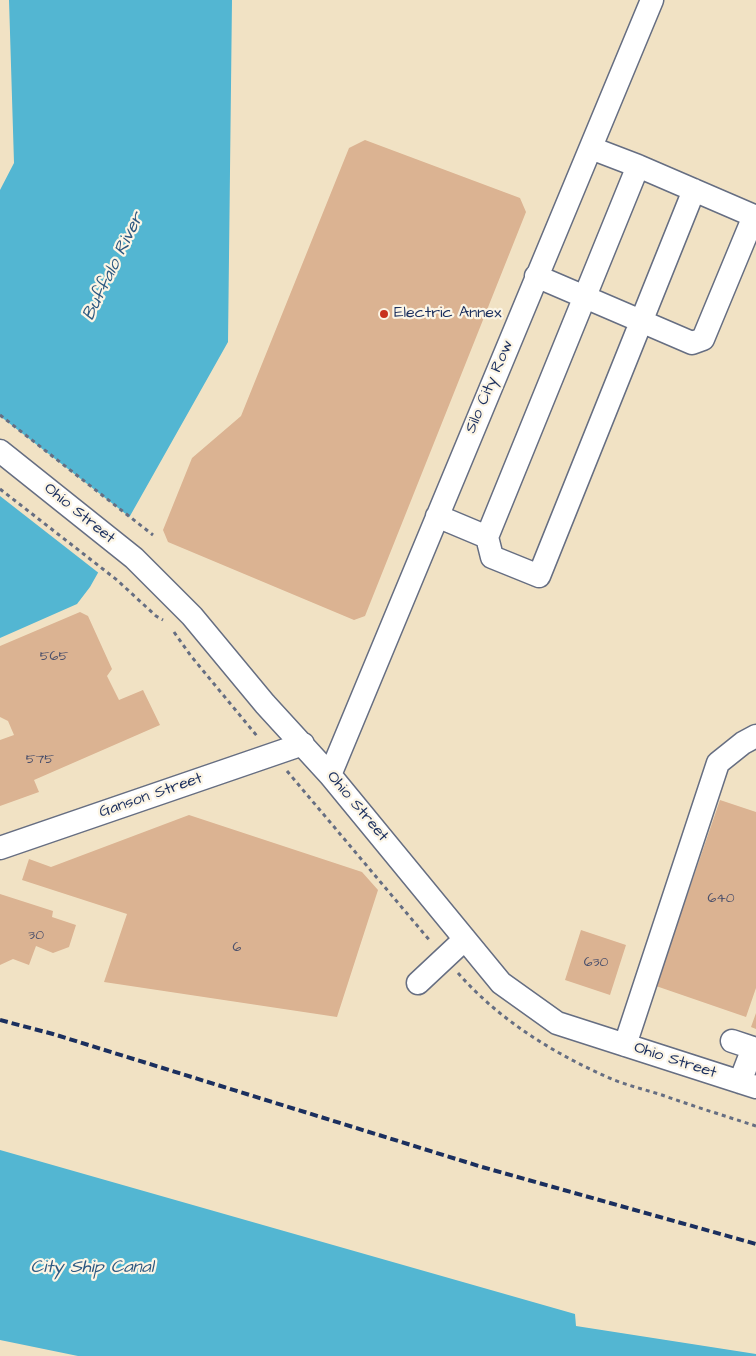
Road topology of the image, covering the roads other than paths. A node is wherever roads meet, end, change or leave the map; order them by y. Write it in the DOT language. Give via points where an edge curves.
graph roads {
  1 [pos="652,0"];
  2 [pos="590,148"];
  3 [pos="638,166"];
  4 [pos="694,190"];
  5 [pos="536,276"];
  6 [pos="584,298"];
  7 [pos="642,320"];
  8 [pos="0,451"];
  9 [pos="437,516"];
  10 [pos="487,537"];
  11 [pos="756,736"];
  12 [pos="303,744"];
  13 [pos="330,775"];
  14 [pos="0,848"];
  15 [pos="465,939"];
  16 [pos="418,983"];
  17 [pos="625,1045"];
  18 [pos="747,1046"];
  19 [pos="748,1084"];
  1 -- 2 [label="street, Silo City Row"];
  2 -- 3 [label="street"];
  2 -- 5 [label="street, Silo City Row"];
  3 -- 4 [label="street"];
  3 -- 6 [label="street"];
  4 -- 7 [label="street"];
  4 -- 7 [label="street" via="754,216 703,339 692,343"];
  5 -- 6 [label="street"];
  5 -- 9 [label="street, Silo City Row"];
  6 -- 7 [label="street"];
  6 -- 10 [label="street"];
  7 -- 10 [label="street" via="539,576 492,557"];
  8 -- 12 [label="street, Ohio Street" via="134,558 192,616 265,704"];
  9 -- 10 [label="street"];
  9 -- 13 [label="street, Silo City Row"];
  11 -- 17 [label="street" via="743,742 718,764"];
  12 -- 13 [label="street, Ohio Street"];
  12 -- 14 [label="street, Ganson Street"];
  13 -- 15 [label="street, Ohio Street"];
  15 -- 16 [label="street"];
  15 -- 17 [label="street, Ohio Street" via="501,983 557,1023"];
  17 -- 19 [label="street, Ohio Street"];
  18 -- 19 [label="street"];
}
